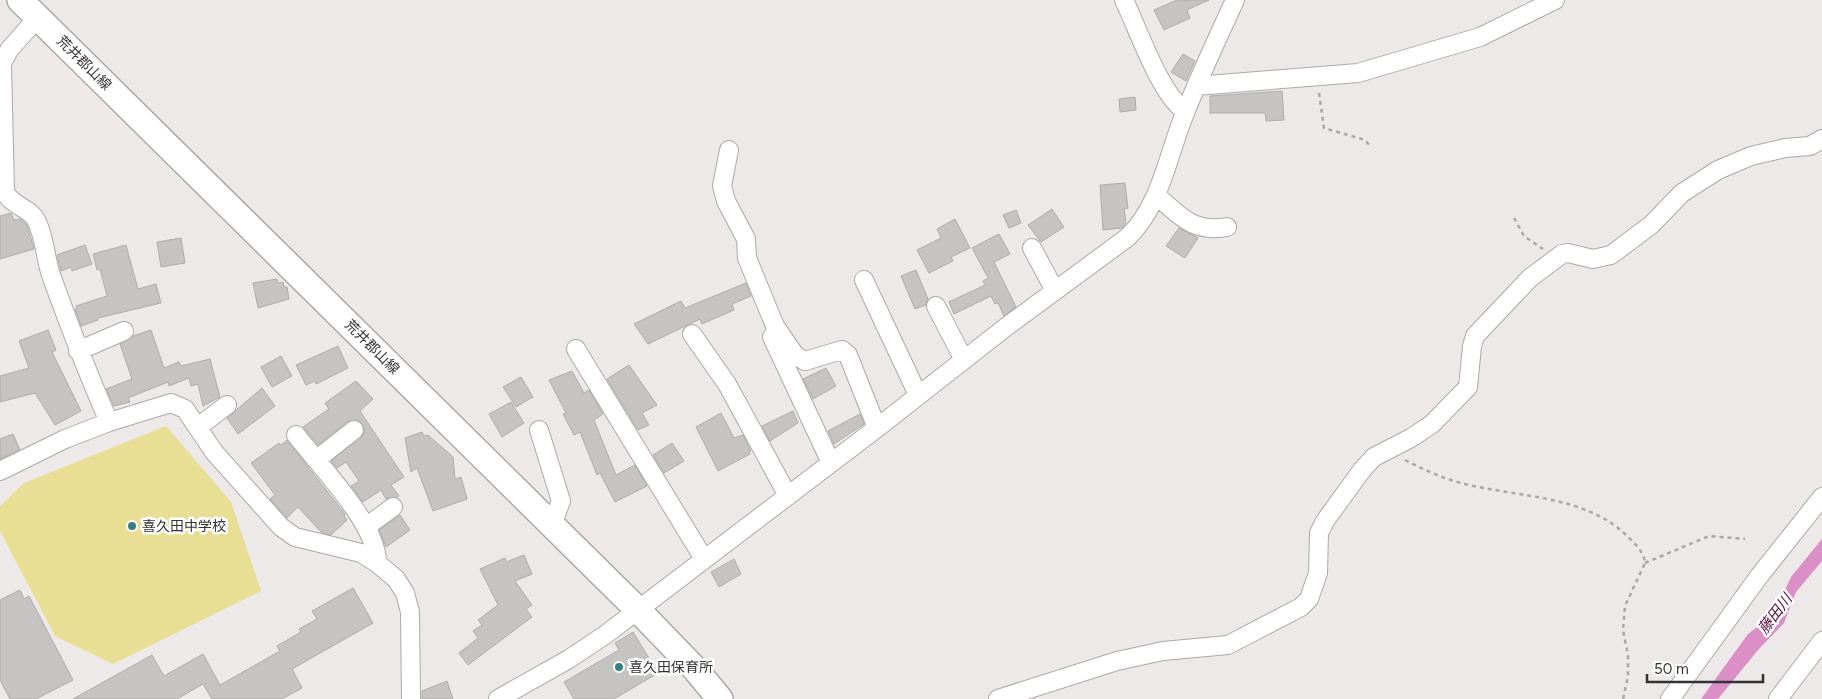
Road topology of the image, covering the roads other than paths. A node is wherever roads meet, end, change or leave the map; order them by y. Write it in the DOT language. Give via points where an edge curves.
graph roads {
  1 [pos="20,0"];
  2 [pos="1124,0"];
  3 [pos="1235,0"];
  4 [pos="1555,0"];
  5 [pos="38,17"];
  6 [pos="1196,86"];
  7 [pos="1185,111"];
  8 [pos="1822,139"];
  9 [pos="729,150"];
  10 [pos="1156,195"];
  11 [pos="1227,227"];
  12 [pos="1032,248"];
  13 [pos="864,280"];
  14 [pos="1055,291"];
  15 [pos="936,306"];
  16 [pos="766,325"];
  17 [pos="124,331"];
  18 [pos="692,334"];
  19 [pos="576,349"];
  20 [pos="78,351"];
  21 [pos="964,360"];
  22 [pos="918,395"];
  23 [pos="227,405"];
  24 [pos="109,422"];
  25 [pos="198,427"];
  26 [pos="877,428"];
  27 [pos="354,430"];
  28 [pos="539,430"];
  29 [pos="296,435"];
  30 [pos="316,460"];
  31 [pos="831,463"];
  32 [pos="0,471"];
  33 [pos="788,496"];
  34 [pos="1822,497"];
  35 [pos="393,507"];
  36 [pos="552,525"];
  37 [pos="366,527"];
  38 [pos="704,559"];
  39 [pos="377,563"];
  40 [pos="637,608"];
  41 [pos="1822,641"];
  42 [pos="411,699"];
  43 [pos="498,699"];
  44 [pos="720,699"];
  45 [pos="998,699"];
  46 [pos="1670,699"];
  47 [pos="1778,699"];
  1 -- 5 [label="main road, 荒井郡山線"];
  2 -- 7 [label="street" via="1165,89 1176,105"];
  3 -- 6 [label="street"];
  4 -- 6 [label="street" via="1480,37 1358,74"];
  5 -- 20 [label="street" via="2,63 5,185 10,201 37,222"];
  5 -- 36 [label="main road, 荒井郡山線"];
  6 -- 7 [label="street"];
  7 -- 10 [label="street"];
  8 -- 45 [label="street" via="1810,146 1751,156 1718,170 1682,193 1651,225 1611,255 1593,259 1568,253 1530,278 1475,336 1468,387 1432,424 1388,452 1374,457 1324,521 1319,533 1318,573 1309,599 1301,606 1228,645 1163,651 1117,661"];
  9 -- 26 [label="street" via="722,186 730,212 746,239 747,258 775,326 795,355 805,361 842,350 848,355"];
  10 -- 11 [label="street" via="1199,228"];
  10 -- 14 [label="street" via="1141,225"];
  12 -- 14 [label="street"];
  13 -- 22 [label="street"];
  14 -- 21 [label="street"];
  15 -- 21 [label="street"];
  16 -- 31 [label="street"];
  17 -- 20 [label="street"];
  18 -- 33 [label="street" via="727,384"];
  19 -- 38 [label="street"];
  20 -- 24 [label="street"];
  21 -- 22 [label="street"];
  22 -- 26 [label="street"];
  23 -- 25 [label="street"];
  24 -- 25 [label="street" via="171,403 189,412"];
  24 -- 32 [label="street" via="65,439"];
  25 -- 39 [label="street" via="214,452 295,538 361,553"];
  26 -- 31 [label="street"];
  27 -- 30 [label="street"];
  28 -- 36 [label="street" via="561,501"];
  29 -- 30 [label="street"];
  30 -- 37 [label="street"];
  31 -- 33 [label="street"];
  33 -- 38 [label="street"];
  34 -- 46 [label="street" via="1760,575"];
  35 -- 37 [label="street"];
  36 -- 40 [label="main road, 荒井郡山線"];
  37 -- 39 [label="street" via="377,548"];
  38 -- 40 [label="street"];
  39 -- 42 [label="street" via="396,579 410,612"];
  40 -- 43 [label="street" via="569,659"];
  40 -- 44 [label="main road, 荒井郡山線"];
  41 -- 47 [label="street"];
}
